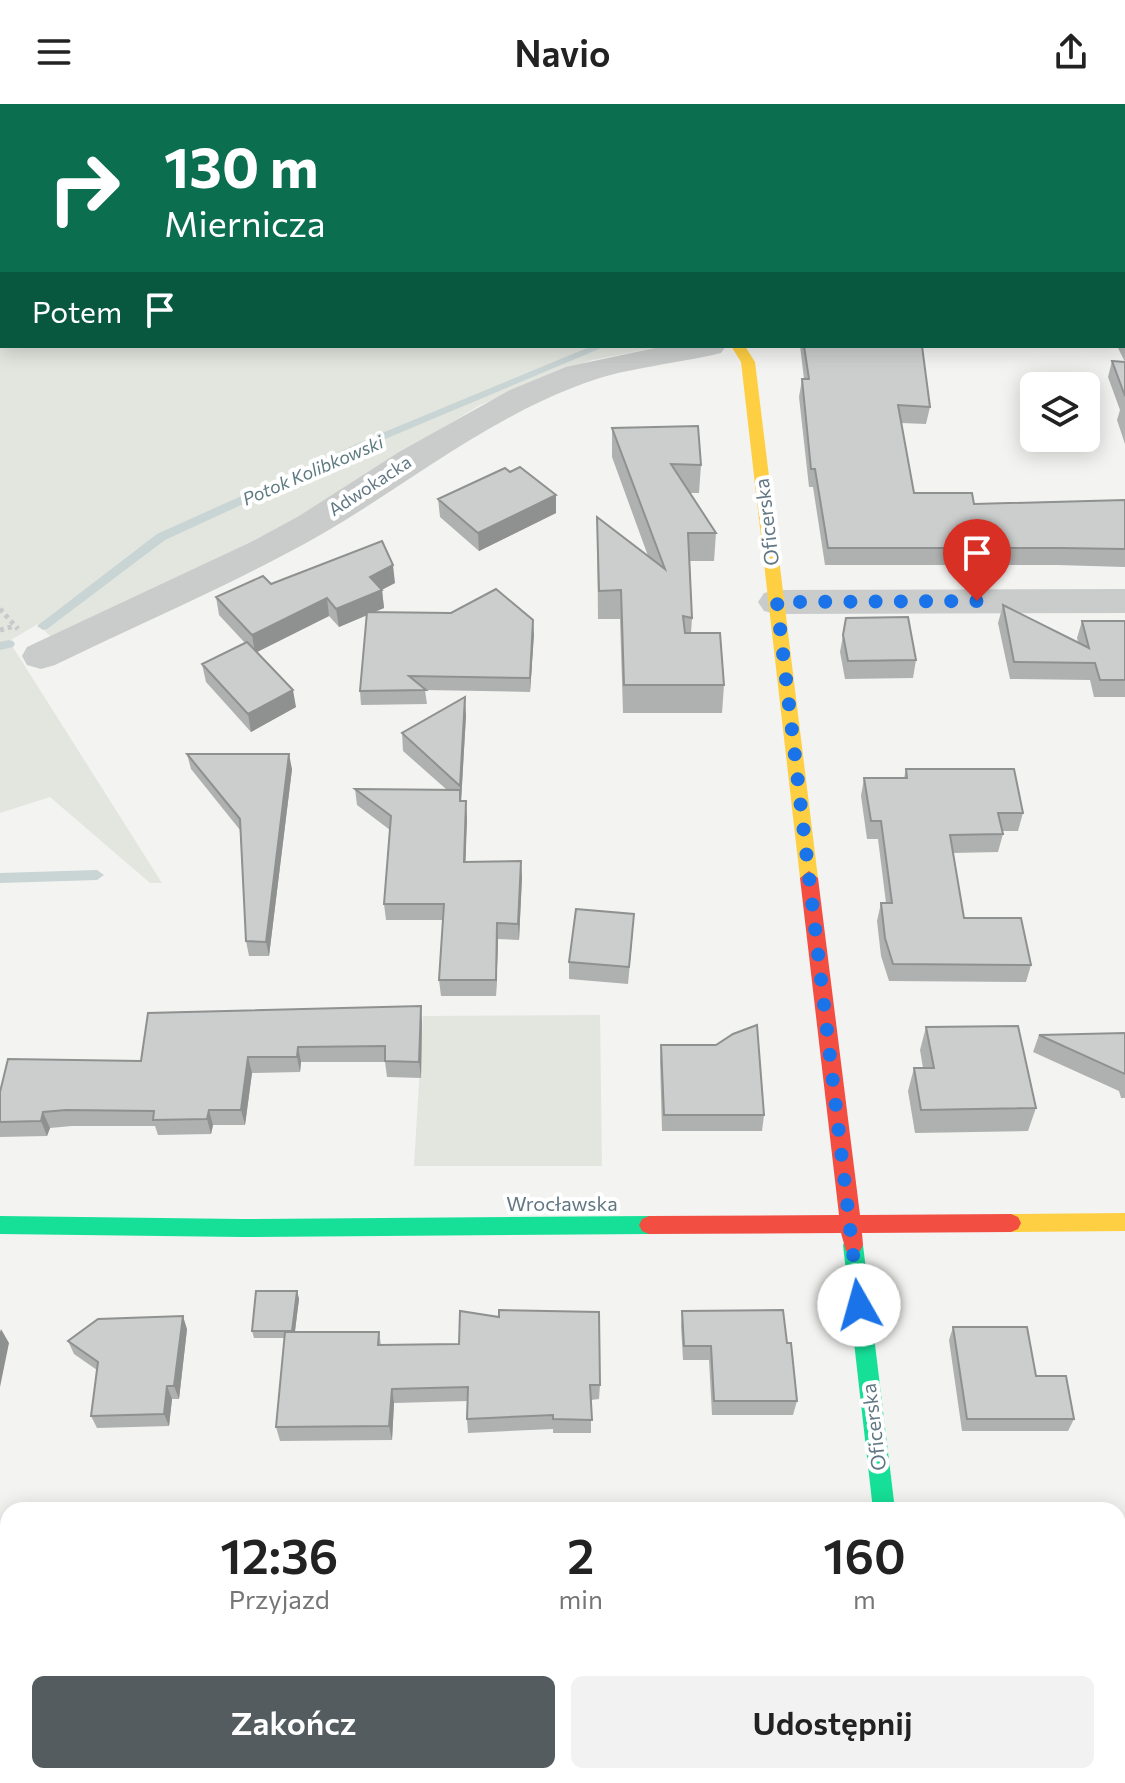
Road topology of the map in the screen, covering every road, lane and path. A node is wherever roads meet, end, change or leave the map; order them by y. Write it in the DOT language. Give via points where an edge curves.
graph roads {
  1 [pos="701,348"];
  2 [pos="739,348"];
  3 [pos="1125,601"];
  4 [pos="777,602"];
  5 [pos="0,609"];
  6 [pos="0,630"];
  7 [pos="41,656"];
  8 [pos="1125,1222"];
  9 [pos="850,1224"];
  10 [pos="0,1225"];
  11 [pos="883,1502"];
  1 -- 7 [label="street, Adwokacka" via="578,374 522,397 288,537"];
  2 -- 4 [label="street, Oficerska" via="748,362"];
  3 -- 4 [label="street"];
  4 -- 9 [label="street, Oficerska"];
  5 -- 6 [label="path" via="16,626"];
  8 -- 9 [label="street, Wrocławska"];
  9 -- 10 [label="street, Wrocławska"];
  9 -- 11 [label="street, Oficerska"];
}
